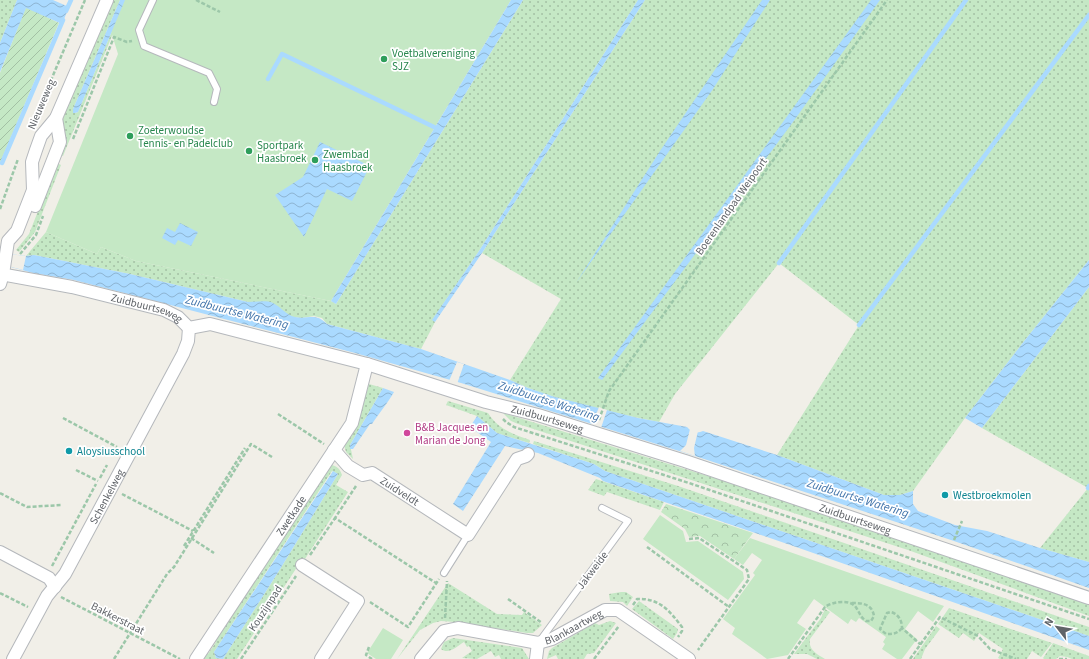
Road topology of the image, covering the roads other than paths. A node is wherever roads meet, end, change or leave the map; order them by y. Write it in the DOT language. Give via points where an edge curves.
graph roads {
  1 [pos="107,0"];
  2 [pos="153,0"];
  3 [pos="214,102"];
  4 [pos="56,118"];
  5 [pos="7,253"];
  6 [pos="2,275"];
  7 [pos="189,328"];
  8 [pos="367,364"];
  9 [pos="334,450"];
  10 [pos="528,454"];
  11 [pos="602,508"];
  12 [pos="468,535"];
  13 [pos="0,552"];
  14 [pos="302,565"];
  15 [pos="444,573"];
  16 [pos="54,587"];
  17 [pos="1089,598"];
  18 [pos="538,643"];
  19 [pos="693,656"];
  20 [pos="13,659"];
  21 [pos="196,659"];
  22 [pos="321,659"];
  23 [pos="421,659"];
  24 [pos="536,659"];
  1 -- 4 [label="street, Nieuweweg"];
  2 -- 3 [label="lane" via="139,30 144,46 209,73 218,89"];
  4 -- 5 [label="street, Nieuweweg" via="41,136 32,162 33,190 17,231 8,241"];
  4 -- 5 [label="street, Nieuweweg" via="60,142 22,238"];
  5 -- 6 [label="street, Nieuweweg"];
  6 -- 7 [label="street, Zuidbuurtseweg" via="72,287 164,310 178,317"];
  7 -- 8 [label="street, Zuidbuurtseweg" via="210,324"];
  7 -- 16 [label="street, Schenkelweg" via="188,342 183,354 65,574"];
  8 -- 9 [label="street, Zwetkade" via="352,423"];
  8 -- 17 [label="street, Zuidbuurtseweg" via="685,461"];
  9 -- 12 [label="street, Zuidveldt" via="348,466 363,475 372,473"];
  9 -- 21 [label="street, Zwetkade"];
  10 -- 12 [label="street" via="517,459"];
  11 -- 18 [label="lane, Jakweide" via="628,521"];
  12 -- 15 [label="lane"];
  13 -- 16 [label="street" via="48,578"];
  14 -- 22 [label="street" via="358,601"];
  16 -- 20 [label="street, Schenkelweg"];
  18 -- 19 [label="street, Blankaartweg" via="552,639 605,610 618,610 671,646"];
  18 -- 23 [label="street, Blankaartweg" via="458,628 444,631"];
  18 -- 24 [label="street, Blankaartweg"];
}
